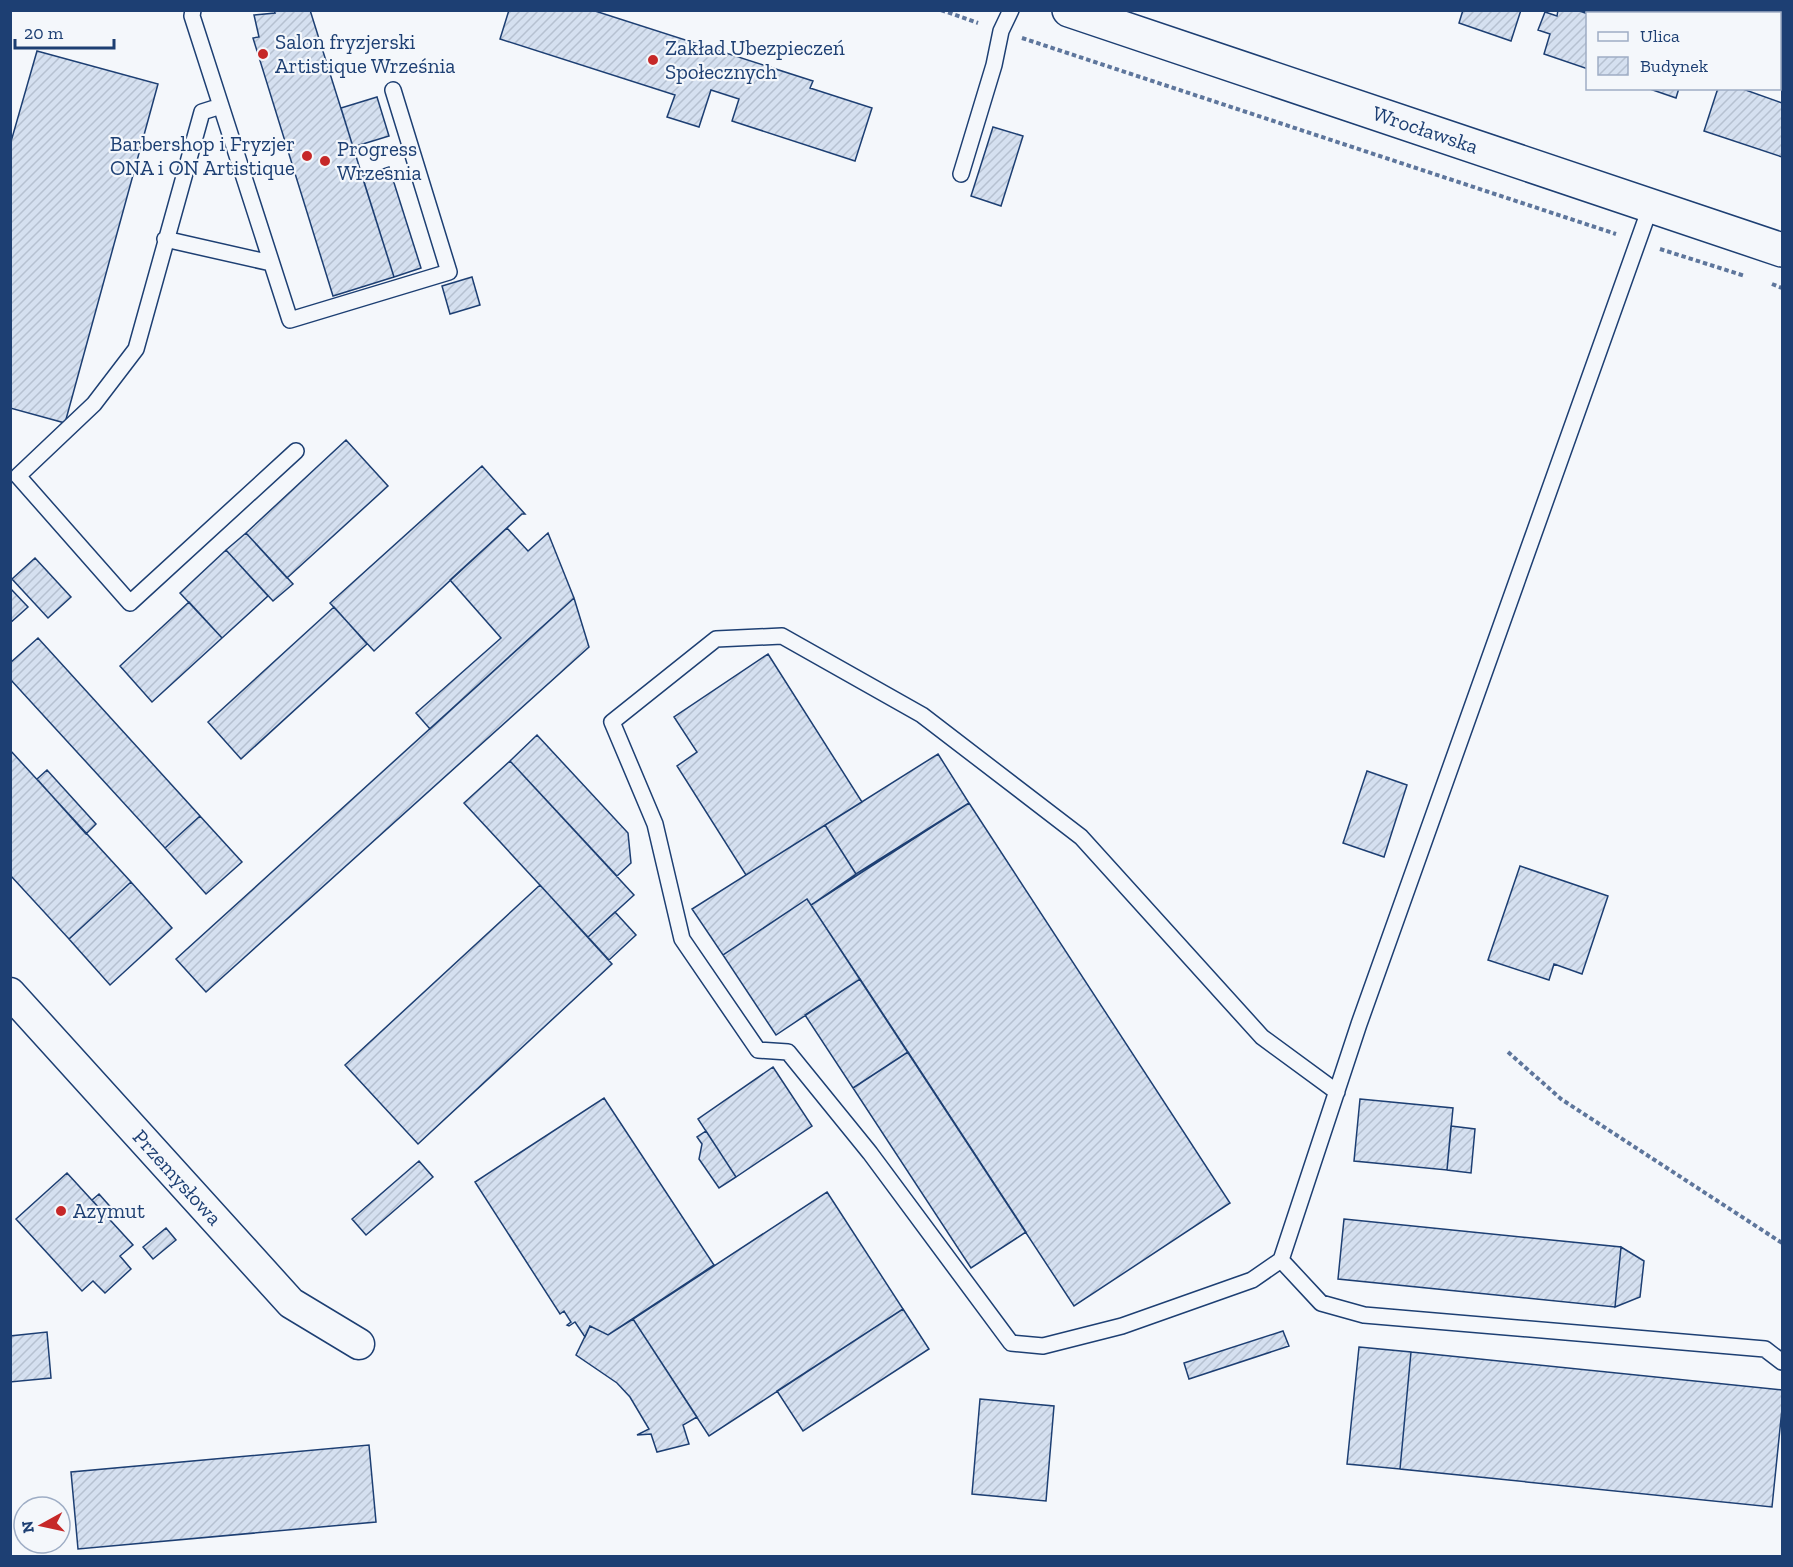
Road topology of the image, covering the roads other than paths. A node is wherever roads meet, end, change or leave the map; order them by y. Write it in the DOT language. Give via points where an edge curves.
graph roads {
  1 [pos="193,10"];
  2 [pos="1011,10"];
  3 [pos="1069,10"];
  4 [pos="393,90"];
  5 [pos="221,106"];
  6 [pos="961,174"];
  7 [pos="1651,205"];
  8 [pos="165,239"];
  9 [pos="1782,250"];
  10 [pos="271,263"];
  11 [pos="296,451"];
  12 [pos="10,993"];
  13 [pos="1337,1092"];
  14 [pos="1281,1260"];
  15 [pos="359,1344"];
  16 [pos="1782,1362"];
  1 -- 5 [label="lane"];
  2 -- 6 [label="lane" via="1001,31"];
  3 -- 7 [label="street, Wrocławska"];
  4 -- 10 [label="lane" via="449,272 290,320"];
  5 -- 8 [label="lane" via="202,111"];
  5 -- 10 [label="lane"];
  7 -- 9 [label="street, Wrocławska"];
  7 -- 13 [label="lane"];
  8 -- 10 [label="lane"];
  8 -- 11 [label="lane" via="136,349 94,404 18,476 130,603"];
  12 -- 15 [label="street, Przemysłowa" via="291,1303"];
  13 -- 14 [label="lane"];
  13 -- 14 [label="lane" via="1262,1037 1081,837 922,716 782,636 716,639 612,722 655,824 682,939 758,1050 788,1052 870,1153 1011,1343 1043,1346 1122,1326 1252,1280"];
  14 -- 16 [label="lane" via="1321,1303 1364,1316 1765,1349"];
}
